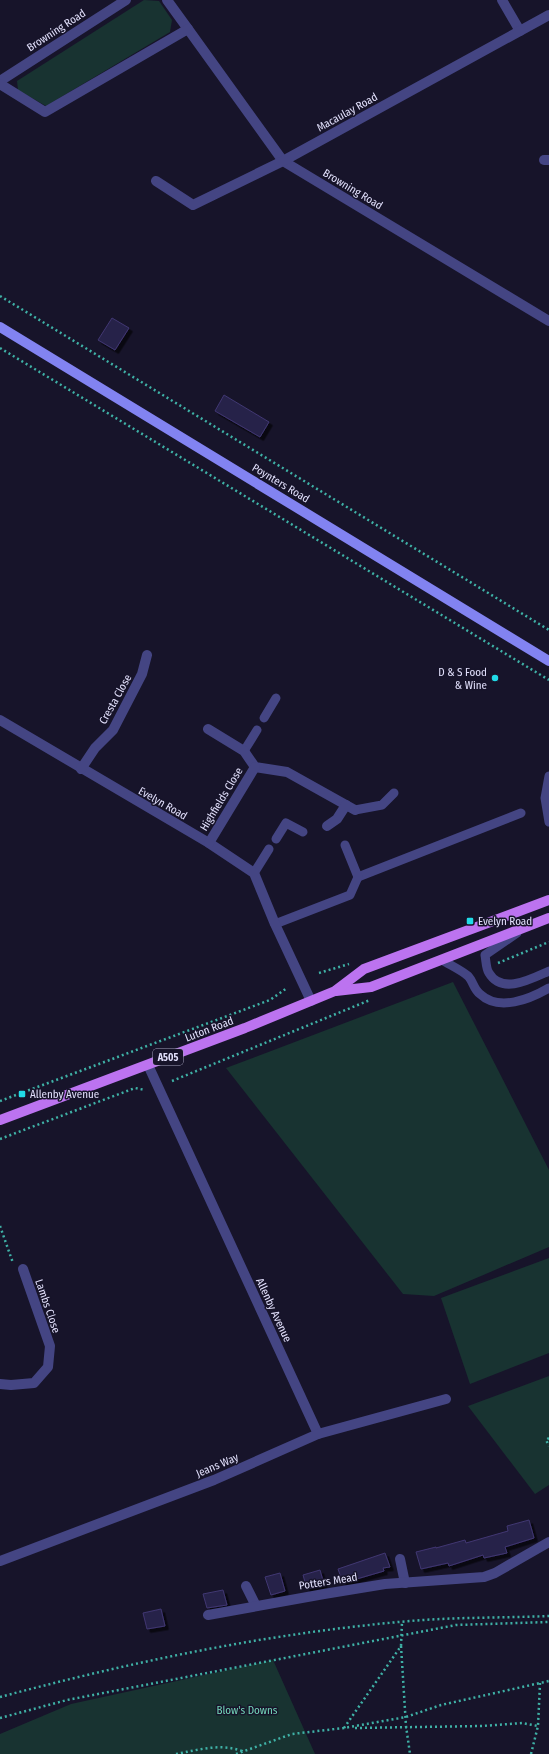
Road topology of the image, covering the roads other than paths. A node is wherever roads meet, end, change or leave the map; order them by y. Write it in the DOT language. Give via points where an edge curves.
graph roads {
  1 [pos="126,0"];
  2 [pos="167,0"];
  3 [pos="502,0"];
  4 [pos="549,15"];
  5 [pos="188,29"];
  6 [pos="520,31"];
  7 [pos="0,82"];
  8 [pos="283,161"];
  9 [pos="156,181"];
  10 [pos="549,321"];
  11 [pos="0,327"];
  12 [pos="147,655"];
  13 [pos="549,661"];
  14 [pos="276,698"];
  15 [pos="264,718"];
  16 [pos="0,720"];
  17 [pos="208,728"];
  18 [pos="257,730"];
  19 [pos="244,751"];
  20 [pos="255,767"];
  21 [pos="81,769"];
  22 [pos="549,776"];
  23 [pos="394,793"];
  24 [pos="351,808"];
  25 [pos="520,813"];
  26 [pos="549,822"];
  27 [pos="327,826"];
  28 [pos="303,832"];
  29 [pos="276,839"];
  30 [pos="209,844"];
  31 [pos="345,845"];
  32 [pos="269,849"];
  33 [pos="254,873"];
  34 [pos="358,877"];
  35 [pos="549,900"];
  36 [pos="549,918"];
  37 [pos="275,924"];
  38 [pos="527,926"];
  39 [pos="442,960"];
  40 [pos="549,971"];
  41 [pos="549,988"];
  42 [pos="335,991"];
  43 [pos="311,1000"];
  44 [pos="148,1065"];
  45 [pos="0,1120"];
  46 [pos="23,1269"];
  47 [pos="0,1384"];
  48 [pos="446,1399"];
  49 [pos="318,1434"];
  50 [pos="545,1545"];
  51 [pos="400,1559"];
  52 [pos="0,1561"];
  53 [pos="405,1583"];
  54 [pos="246,1586"];
  55 [pos="256,1606"];
  56 [pos="208,1615"];
  1 -- 7 [label="street, Browning Road"];
  2 -- 5 [label="street, Browning Road"];
  3 -- 6 [label="street"];
  4 -- 6 [label="street, Macaulay Road"];
  5 -- 7 [label="street, Browning Road" via="45,112"];
  5 -- 8 [label="street, Browning Road"];
  6 -- 8 [label="street, Macaulay Road"];
  8 -- 9 [label="street, Macaulay Road" via="193,205"];
  8 -- 10 [label="street, Browning Road"];
  11 -- 13 [label="street, Poynters Road"];
  12 -- 21 [label="street, Cresta Close" via="142,674 113,730 95,748"];
  14 -- 15 [label="lane"];
  16 -- 21 [label="street, Evelyn Road"];
  17 -- 19 [label="street, Highfields Close"];
  18 -- 19 [label="lane"];
  19 -- 20 [label="street, Highfields Close"];
  20 -- 24 [label="street, Highfields Close" via="287,772"];
  20 -- 30 [label="street, Highfields Close"];
  21 -- 30 [label="street, Evelyn Road"];
  22 -- 26 [label="lane" via="545,798"];
  23 -- 24 [label="lane" via="382,805"];
  24 -- 27 [label="street"];
  25 -- 34 [label="lane"];
  28 -- 29 [label="lane" via="286,822"];
  30 -- 33 [label="street, Evelyn Road"];
  31 -- 34 [label="lane"];
  32 -- 33 [label="lane"];
  33 -- 37 [label="street"];
  34 -- 37 [label="lane" via="350,895"];
  35 -- 42 [label="main road, Luton Road / A505" via="364,969"];
  36 -- 38 [label="main road, Luton Road / A505"];
  37 -- 43 [label="street"];
  38 -- 39 [label="main road, Luton Road / A505"];
  38 -- 40 [label="lane" via="486,954 488,972 496,982 511,985"];
  39 -- 41 [label="lane" via="468,976 479,994 489,1001 507,1003 532,998"];
  39 -- 42 [label="main road, Luton Road / A505" via="371,987"];
  42 -- 43 [label="main road, Luton Road / A505"];
  43 -- 44 [label="main road, Luton Road / A505"];
  44 -- 45 [label="main road, Luton Road / A505"];
  44 -- 49 [label="street, Allenby Avenue"];
  46 -- 47 [label="street, Lambs Close" via="50,1346 48,1367 34,1383"];
  48 -- 49 [label="street, Jeans Way"];
  49 -- 52 [label="street, Jeans Way" via="214,1480"];
  50 -- 53 [label="street, Potters Mead" via="484,1577"];
  51 -- 53 [label="street"];
  53 -- 55 [label="street, Potters Mead" via="331,1592"];
  54 -- 55 [label="street"];
  55 -- 56 [label="street, Potters Mead"];
}
